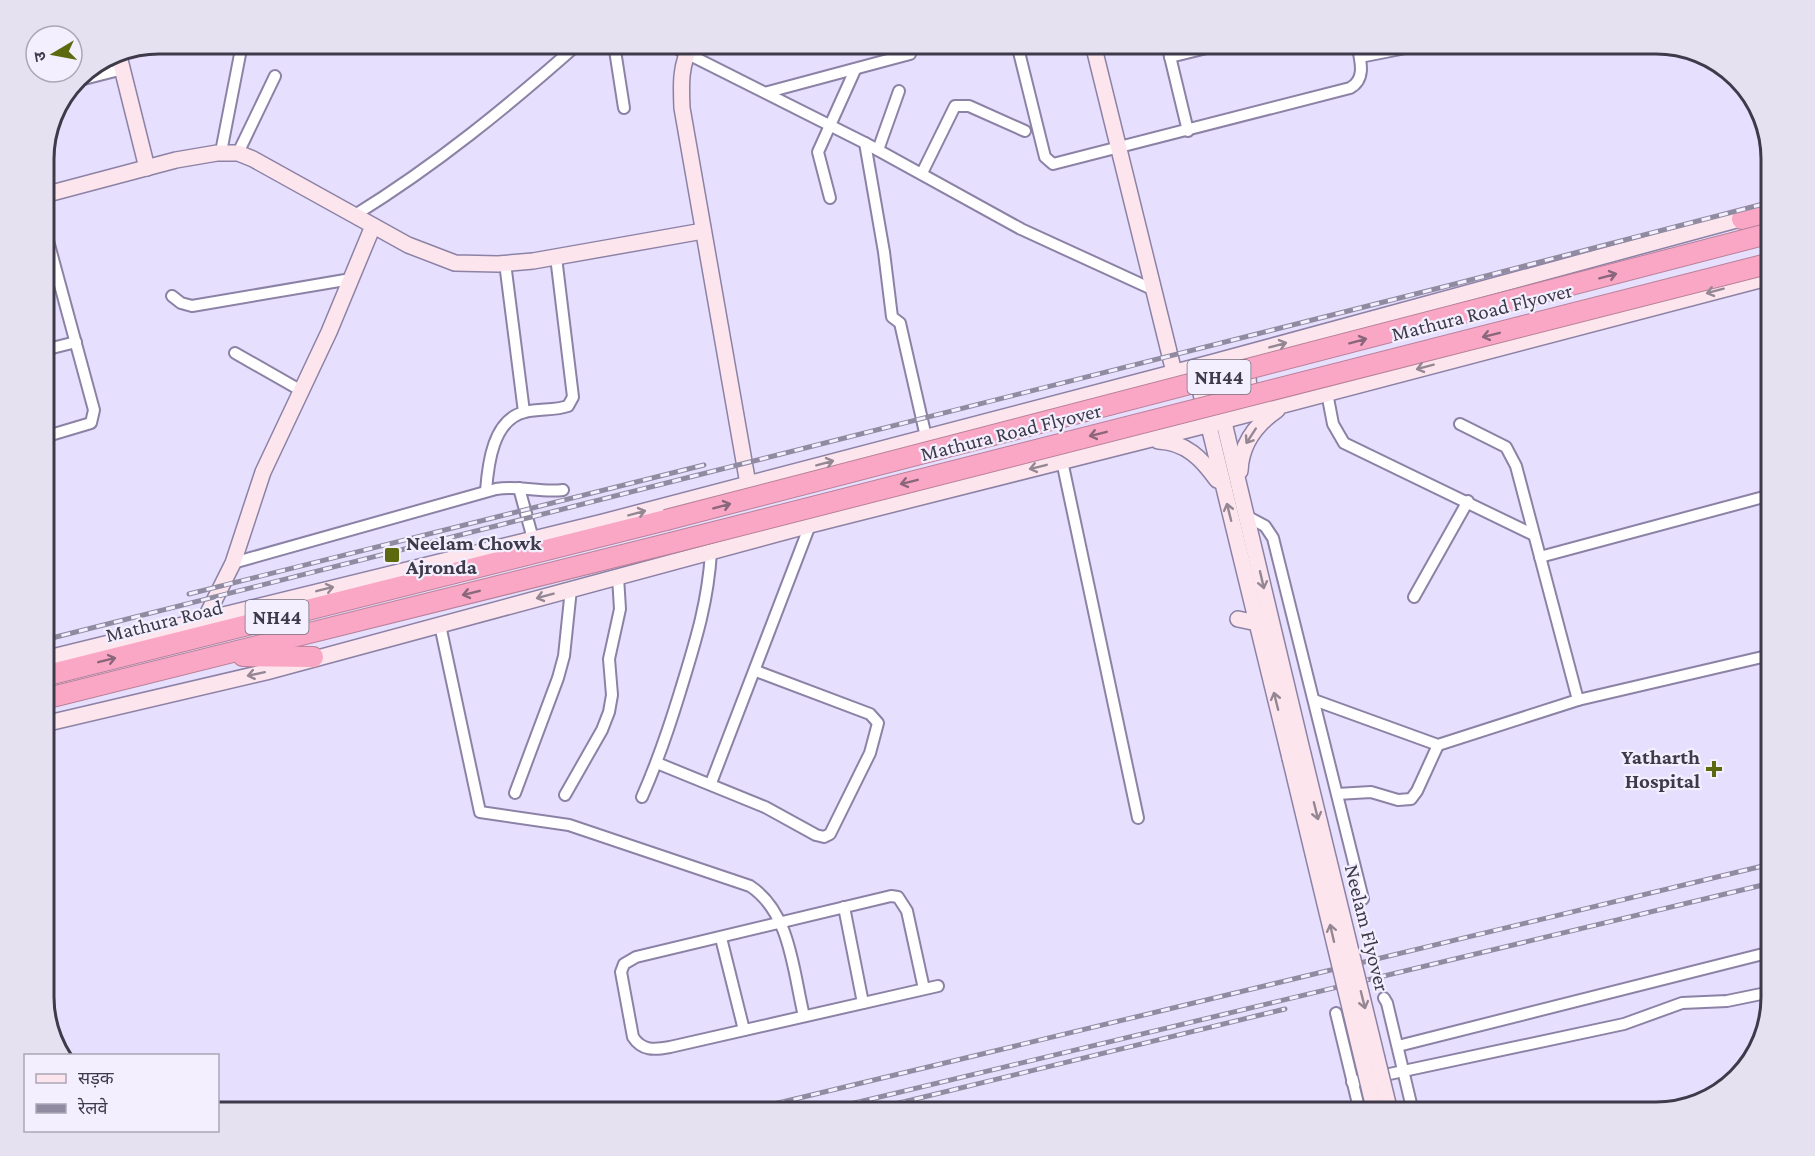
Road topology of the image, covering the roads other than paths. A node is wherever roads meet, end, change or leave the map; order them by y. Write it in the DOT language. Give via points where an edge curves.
graph roads {
  1 [pos="240,54"];
  2 [pos="566,54"];
  3 [pos="616,54"];
  4 [pos="687,54"];
  5 [pos="697,54"];
  6 [pos="910,54"];
  7 [pos="1019,54"];
  8 [pos="1096,54"];
  9 [pos="1169,54"];
  10 [pos="1182,54"];
  11 [pos="1359,54"];
  12 [pos="1375,54"];
  13 [pos="1170,57"];
  14 [pos="1360,57"];
  15 [pos="121,61"];
  16 [pos="123,69"];
  17 [pos="855,70"];
  18 [pos="95,76"];
  19 [pos="275,76"];
  20 [pos="899,91"];
  21 [pos="768,92"];
  22 [pos="624,108"];
  23 [pos="830,126"];
  24 [pos="1024,131"];
  25 [pos="1188,131"];
  26 [pos="865,143"];
  27 [pos="1119,148"];
  28 [pos="878,150"];
  29 [pos="221,152"];
  30 [pos="238,153"];
  31 [pos="147,168"];
  32 [pos="922,173"];
  33 [pos="54,192"];
  34 [pos="830,198"];
  35 [pos="355,215"];
  36 [pos="1761,215"];
  37 [pos="1742,219"];
  38 [pos="372,226"];
  39 [pos="703,231"];
  40 [pos="1761,236"];
  41 [pos="556,257"];
  42 [pos="54,262"];
  43 [pos="505,263"];
  44 [pos="1761,266"];
  45 [pos="351,279"];
  46 [pos="1761,280"];
  47 [pos="1154,290"];
  48 [pos="172,296"];
  49 [pos="76,342"];
  50 [pos="54,348"];
  51 [pos="1253,352"];
  52 [pos="235,353"];
  53 [pos="1202,365"];
  54 [pos="1174,372"];
  55 [pos="1121,387"];
  56 [pos="300,390"];
  57 [pos="1327,393"];
  58 [pos="1288,404"];
  59 [pos="1268,409"];
  60 [pos="524,412"];
  61 [pos="1226,420"];
  62 [pos="1460,424"];
  63 [pos="1207,425"];
  64 [pos="54,434"];
  65 [pos="926,437"];
  66 [pos="1141,441"];
  67 [pos="1062,461"];
  68 [pos="1240,483"];
  69 [pos="748,484"];
  70 [pos="519,488"];
  71 [pos="1223,488"];
  72 [pos="563,490"];
  73 [pos="486,491"];
  74 [pos="1761,498"];
  75 [pos="1468,501"];
  76 [pos="1248,517"];
  77 [pos="603,522"];
  78 [pos="810,525"];
  79 [pos="1534,535"];
  80 [pos="533,539"];
  81 [pos="711,552"];
  82 [pos="1540,557"];
  83 [pos="505,560"];
  84 [pos="233,563"];
  85 [pos="618,577"];
  86 [pos="572,590"];
  87 [pos="1414,597"];
  88 [pos="205,619"];
  89 [pos="1238,619"];
  90 [pos="1257,623"];
  91 [pos="440,624"];
  92 [pos="223,655"];
  93 [pos="54,657"];
  94 [pos="313,657"];
  95 [pos="1761,658"];
  96 [pos="756,671"];
  97 [pos="54,673"];
  98 [pos="54,697"];
  99 [pos="1314,700"];
  100 [pos="1578,700"];
  101 [pos="54,722"];
  102 [pos="1438,745"];
  103 [pos="1296,756"];
  104 [pos="657,763"];
  105 [pos="711,783"];
  106 [pos="515,792"];
  107 [pos="1337,794"];
  108 [pos="565,795"];
  109 [pos="642,797"];
  110 [pos="1138,818"];
  111 [pos="1363,899"];
  112 [pos="844,907"];
  113 [pos="781,921"];
  114 [pos="721,939"];
  115 [pos="1761,954"];
  116 [pos="938,986"];
  117 [pos="924,990"];
  118 [pos="1761,994"];
  119 [pos="1384,998"];
  120 [pos="863,1003"];
  121 [pos="1336,1013"];
  122 [pos="804,1016"];
  123 [pos="744,1030"];
  124 [pos="1398,1046"];
  125 [pos="1402,1072"];
  126 [pos="1352,1083"];
  127 [pos="1357,1102"];
  128 [pos="1373,1102"];
  129 [pos="1387,1102"];
  130 [pos="1410,1102"];
  1 -- 29 [label="street"];
  2 -- 35 [label="street" via="470,137"];
  3 -- 22 [label="street"];
  4 -- 39 [label="main road" via="681,82 682,108"];
  5 -- 21 [label="street"];
  6 -- 17 [label="street"];
  7 -- 27 [label="street" via="1048,161 1059,164"];
  8 -- 27 [label="main road"];
  9 -- 13 [label="street"];
  10 -- 13 [label="street"];
  11 -- 14 [label="street"];
  12 -- 14 [label="street"];
  13 -- 25 [label="street"];
  14 -- 25 [label="street" via="1360,79 1350,88"];
  15 -- 16 [label="main road"];
  16 -- 18 [label="street"];
  16 -- 31 [label="main road"];
  17 -- 21 [label="street"];
  17 -- 23 [label="street"];
  19 -- 30 [label="street"];
  20 -- 28 [label="street"];
  21 -- 23 [label="street"];
  23 -- 26 [label="street"];
  23 -- 34 [label="street" via="818,152"];
  24 -- 32 [label="street" via="969,106 955,106"];
  25 -- 27 [label="street"];
  26 -- 28 [label="street"];
  26 -- 65 [label="street" via="892,316 900,323"];
  27 -- 47 [label="main road"];
  28 -- 32 [label="street"];
  29 -- 30 [label="main road"];
  29 -- 31 [label="main road"];
  30 -- 35 [label="main road"];
  31 -- 33 [label="main road"];
  32 -- 47 [label="street" via="1021,229"];
  35 -- 38 [label="main road"];
  36 -- 37 [label="highway"];
  51 -- 37 [label="main road, one-way"];
  38 -- 43 [label="main road" via="423,253 454,263"];
  38 -- 45 [label="main road"];
  39 -- 41 [label="main road"];
  39 -- 69 [label="main road"];
  83 -- 40 [label="highway, Mathura Road Flyover / NH44, one-way, bridge"];
  41 -- 43 [label="main road"];
  41 -- 60 [label="street" via="573,398 561,408"];
  42 -- 49 [label="street"];
  43 -- 60 [label="street"];
  44 -- 92 [label="highway, Mathura Road Flyover / NH44, one-way, bridge"];
  45 -- 48 [label="street" via="192,306"];
  45 -- 56 [label="main road"];
  46 -- 57 [label="main road, one-way"];
  47 -- 54 [label="main road"];
  49 -- 50 [label="street"];
  49 -- 64 [label="street" via="94,418 86,426"];
  51 -- 53 [label="main road"];
  51 -- 59 [label="main road" via="1247,376 1249,390 1256,403"];
  52 -- 56 [label="street"];
  53 -- 54 [label="main road"];
  53 -- 61 [label="main road"];
  53 -- 63 [label="main road"];
  54 -- 55 [label="main road"];
  55 -- 65 [label="main road"];
  55 -- 66 [label="main road" via="1135,396 1143,419"];
  56 -- 84 [label="main road" via="254,495"];
  57 -- 58 [label="main road"];
  57 -- 75 [label="street" via="1333,424 1344,443"];
  58 -- 59 [label="main road"];
  58 -- 68 [label="main road, one-way" via="1265,419 1248,437 1241,458"];
  59 -- 61 [label="main road"];
  60 -- 73 [label="street" via="513,415 502,429 489,462"];
  61 -- 63 [label="main road"];
  61 -- 68 [label="main road"];
  62 -- 79 [label="street" via="1510,453"];
  63 -- 66 [label="main road"];
  63 -- 71 [label="main road"];
  69 -- 65 [label="main road, one-way"];
  66 -- 67 [label="main road"];
  66 -- 71 [label="main road" via="1169,441 1190,449"];
  67 -- 78 [label="main road, one-way"];
  67 -- 110 [label="street"];
  68 -- 76 [label="main road"];
  77 -- 69 [label="main road, one-way"];
  70 -- 72 [label="street" via="540,492"];
  70 -- 73 [label="street"];
  70 -- 80 [label="street"];
  90 -- 71 [label="main road, one-way"];
  73 -- 84 [label="street"];
  74 -- 82 [label="street"];
  75 -- 79 [label="street"];
  75 -- 87 [label="street"];
  76 -- 99 [label="street" via="1265,526 1273,538"];
  76 -- 103 [label="main road, one-way"];
  77 -- 80 [label="main road"];
  77 -- 83 [label="highway"];
  78 -- 81 [label="main road"];
  78 -- 96 [label="street"];
  79 -- 82 [label="street"];
  88 -- 80 [label="main road, one-way"];
  81 -- 85 [label="main road"];
  81 -- 104 [label="street" via="704,614"];
  82 -- 100 [label="street"];
  97 -- 83 [label="highway, Mathura Road / NH44, one-way"];
  84 -- 88 [label="main road"];
  85 -- 86 [label="main road"];
  85 -- 108 [label="street" via="620,609 609,659 609,712"];
  86 -- 91 [label="main road, one-way"];
  86 -- 106 [label="street" via="558,678"];
  88 -- 93 [label="main road"];
  89 -- 90 [label="main road"];
  103 -- 90 [label="main road, one-way"];
  91 -- 94 [label="main road"];
  91 -- 113 [label="street" via="480,812 569,825 750,886 765,896"];
  92 -- 94 [label="highway"];
  92 -- 98 [label="highway, NH44"];
  94 -- 101 [label="main road, one-way" via="266,672"];
  95 -- 100 [label="street"];
  96 -- 105 [label="street"];
  96 -- 105 [label="street" via="876,718 878,729 870,753 839,820 824,837"];
  99 -- 102 [label="street"];
  99 -- 107 [label="street"];
  100 -- 102 [label="street"];
  102 -- 107 [label="street" via="1411,799 1398,800 1371,792"];
  128 -- 103 [label="main road, Neelam Flyover, one-way, bridge"];
  103 -- 129 [label="main road, Neelam Flyover, one-way, bridge"];
  104 -- 105 [label="street"];
  104 -- 109 [label="street"];
  107 -- 111 [label="street"];
  112 -- 113 [label="street"];
  112 -- 117 [label="street" via="891,896 904,903"];
  112 -- 120 [label="street"];
  113 -- 114 [label="street"];
  113 -- 122 [label="street"];
  114 -- 123 [label="street"];
  114 -- 123 [label="street" via="636,957 624,964 621,985 633,1037 638,1045 658,1049"];
  115 -- 124 [label="street"];
  116 -- 117 [label="street"];
  117 -- 120 [label="street"];
  118 -- 125 [label="street" via="1682,1003 1624,1024"];
  119 -- 124 [label="street"];
  120 -- 122 [label="street"];
  121 -- 126 [label="street"];
  122 -- 123 [label="street"];
  124 -- 125 [label="street"];
  125 -- 126 [label="street"];
  125 -- 130 [label="street"];
  126 -- 127 [label="street"];
}
